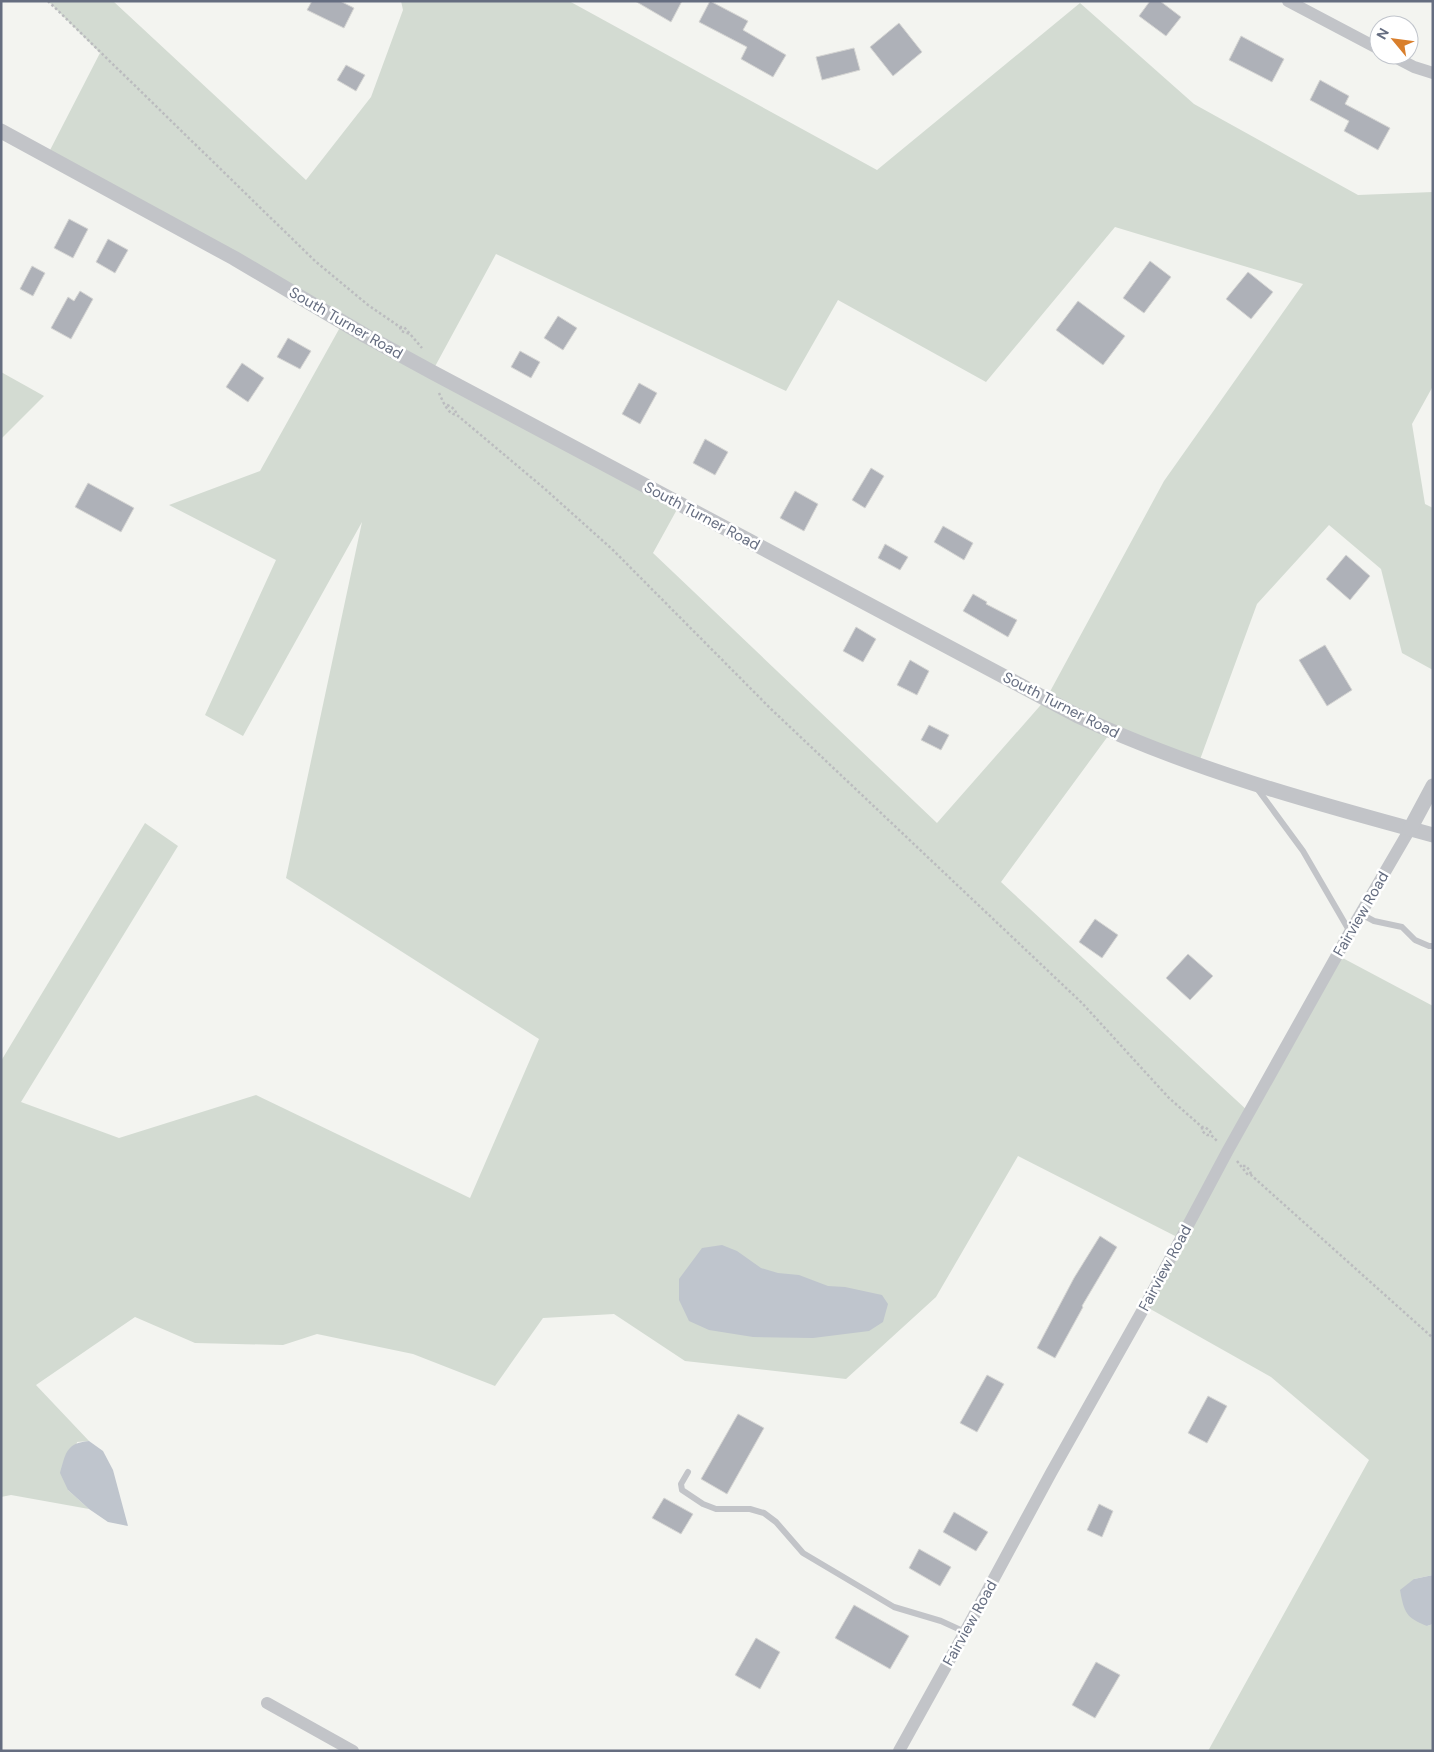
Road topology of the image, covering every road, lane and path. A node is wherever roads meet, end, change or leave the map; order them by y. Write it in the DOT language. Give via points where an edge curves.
graph roads {
  1 [pos="48,1"];
  2 [pos="1288,1"];
  3 [pos="1369,44"];
  4 [pos="1410,65"];
  5 [pos="1433,73"];
  6 [pos="1,130"];
  7 [pos="400,326"];
  8 [pos="457,415"];
  9 [pos="1254,784"];
  10 [pos="1433,786"];
  11 [pos="1410,828"];
  12 [pos="1433,834"];
  13 [pos="1361,914"];
  14 [pos="1350,932"];
  15 [pos="1433,946"];
  16 [pos="1202,1127"];
  17 [pos="1251,1175"];
  18 [pos="1433,1338"];
  19 [pos="688,1472"];
  20 [pos="965,1632"];
  21 [pos="267,1703"];
  22 [pos="353,1751"];
  23 [pos="898,1751"];
  1 -- 7 [label="path" via="315,261 368,305"];
  2 -- 3 [label="street"];
  4 -- 5 [label="street"];
  6 -- 9 [label="street, South Turner Road" via="432,372 1076,715 1165,754"];
  8 -- 16 [label="path" via="613,550 771,709 1082,1003 1169,1098"];
  9 -- 11 [label="street, South Turner Road"];
  9 -- 14 [label="lane" via="1303,851"];
  10 -- 11 [label="street, Fairview Road"];
  11 -- 12 [label="street, South Turner Road"];
  11 -- 13 [label="street, Fairview Road"];
  13 -- 14 [label="street, Fairview Road"];
  13 -- 15 [label="lane" via="1374,921 1402,927 1415,940"];
  14 -- 20 [label="street, Fairview Road"];
  17 -- 18 [label="path"];
  19 -- 20 [label="lane" via="681,1484 682,1490 703,1504 716,1509 750,1509 764,1513 776,1522 802,1553 894,1607"];
  20 -- 23 [label="street, Fairview Road"];
  21 -- 22 [label="street"];
}
